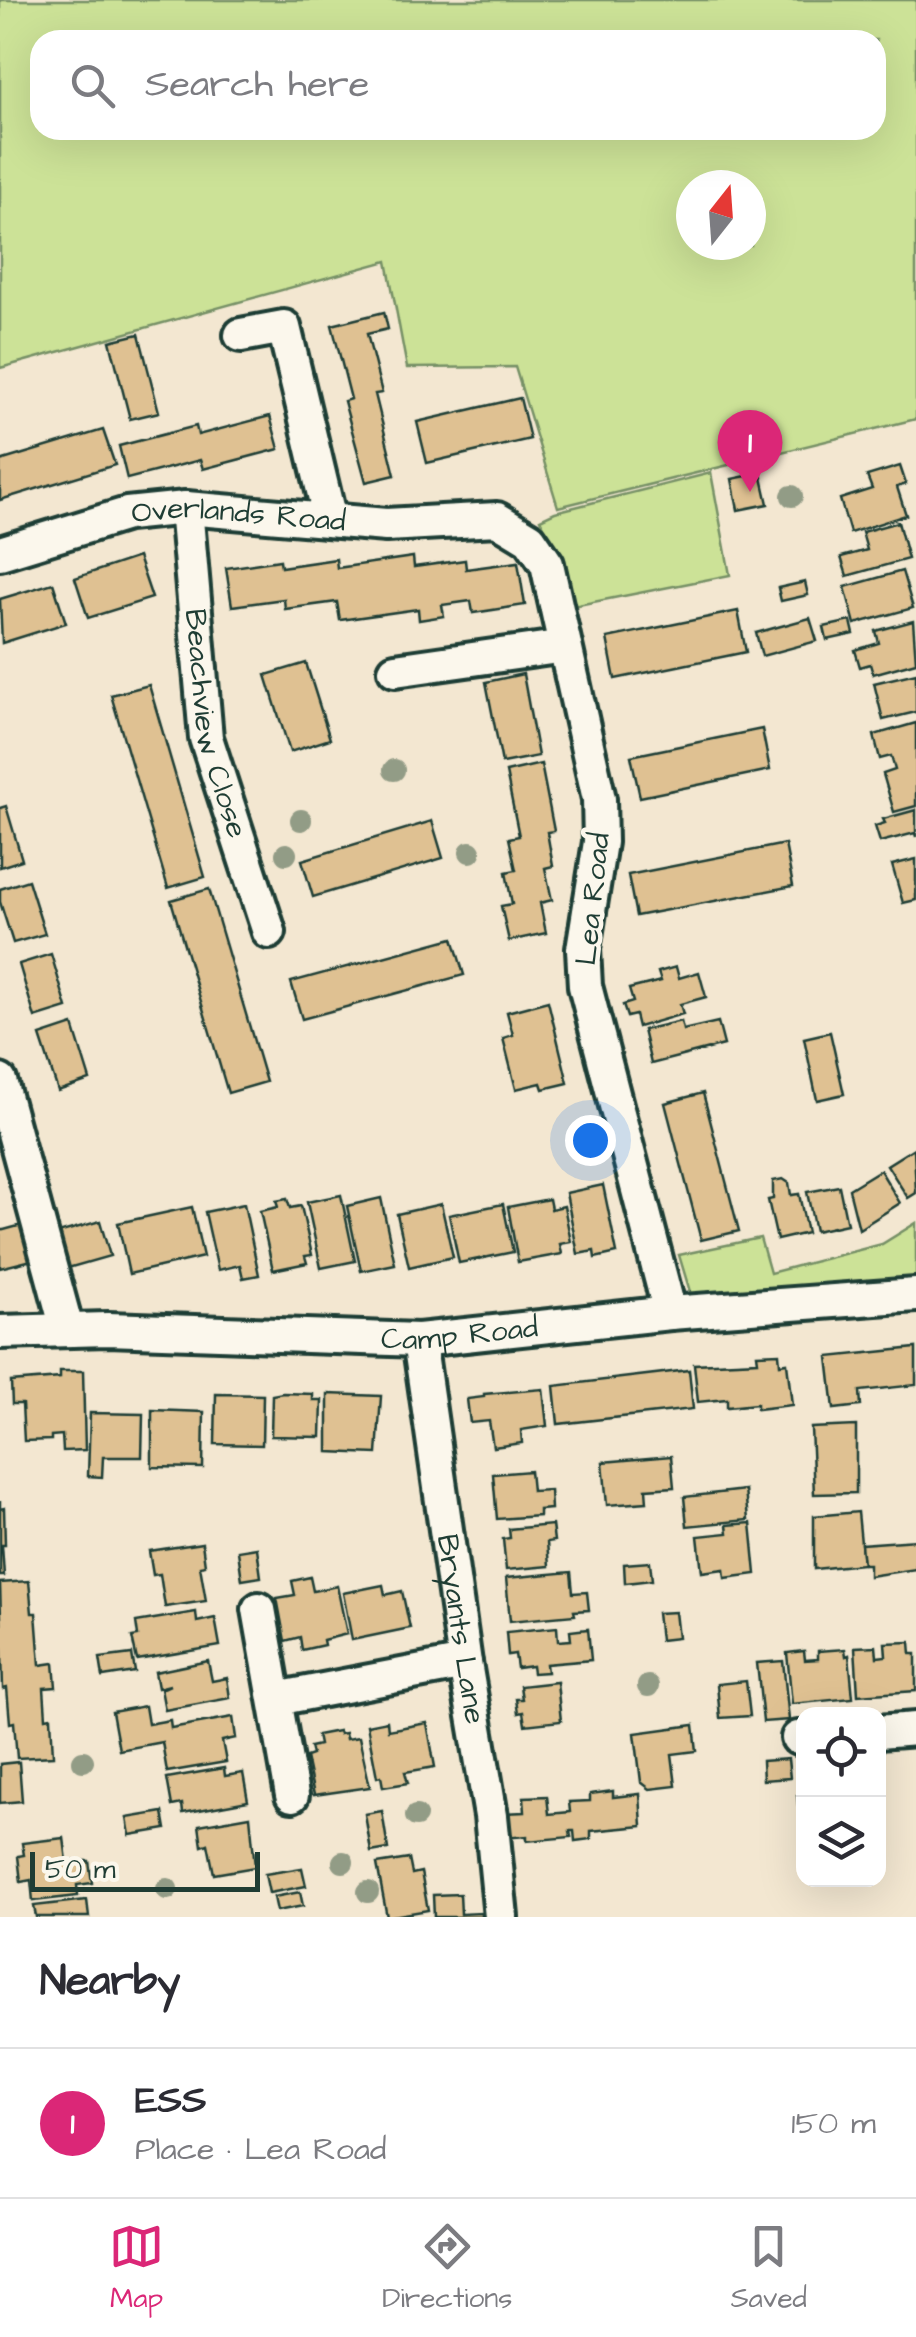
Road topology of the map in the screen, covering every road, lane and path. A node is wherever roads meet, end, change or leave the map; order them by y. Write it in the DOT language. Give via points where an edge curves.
graph roads {
  1 [pos="241,335"];
  2 [pos="186,508"];
  3 [pos="483,518"];
  4 [pos="330,520"];
  5 [pos="0,552"];
  6 [pos="565,646"];
  7 [pos="395,670"];
  8 [pos="269,932"];
  9 [pos="0,1081"];
  10 [pos="916,1295"];
  11 [pos="670,1314"];
  12 [pos="67,1330"];
  13 [pos="0,1332"];
  14 [pos="419,1340"];
  15 [pos="259,1610"];
  16 [pos="464,1663"];
  17 [pos="276,1699"];
  18 [pos="916,1729"];
  19 [pos="886,1731"];
  20 [pos="292,1795"];
  21 [pos="502,1917"];
  1 -- 4 [label="street" via="284,328"];
  2 -- 4 [label="street, Overlands Road"];
  2 -- 5 [label="street, Overlands Road" via="127,514"];
  2 -- 8 [label="street, Beachview Close" via="206,738"];
  3 -- 4 [label="street, Overlands Road"];
  3 -- 6 [label="street, Lea Road" via="509,524 540,550"];
  6 -- 7 [label="street"];
  6 -- 11 [label="street, Lea Road" via="601,821 583,974"];
  9 -- 12 [label="street"];
  10 -- 11 [label="street, Camp Road"];
  11 -- 14 [label="street, Camp Road"];
  12 -- 13 [label="street, Camp Road"];
  12 -- 14 [label="street, Camp Road"];
  14 -- 16 [label="street, Bryants Lane"];
  15 -- 17 [label="street"];
  16 -- 17 [label="street"];
  16 -- 21 [label="street, Bryants Lane" via="492,1816"];
  17 -- 20 [label="street"];
  18 -- 19 [label="street"];
}
